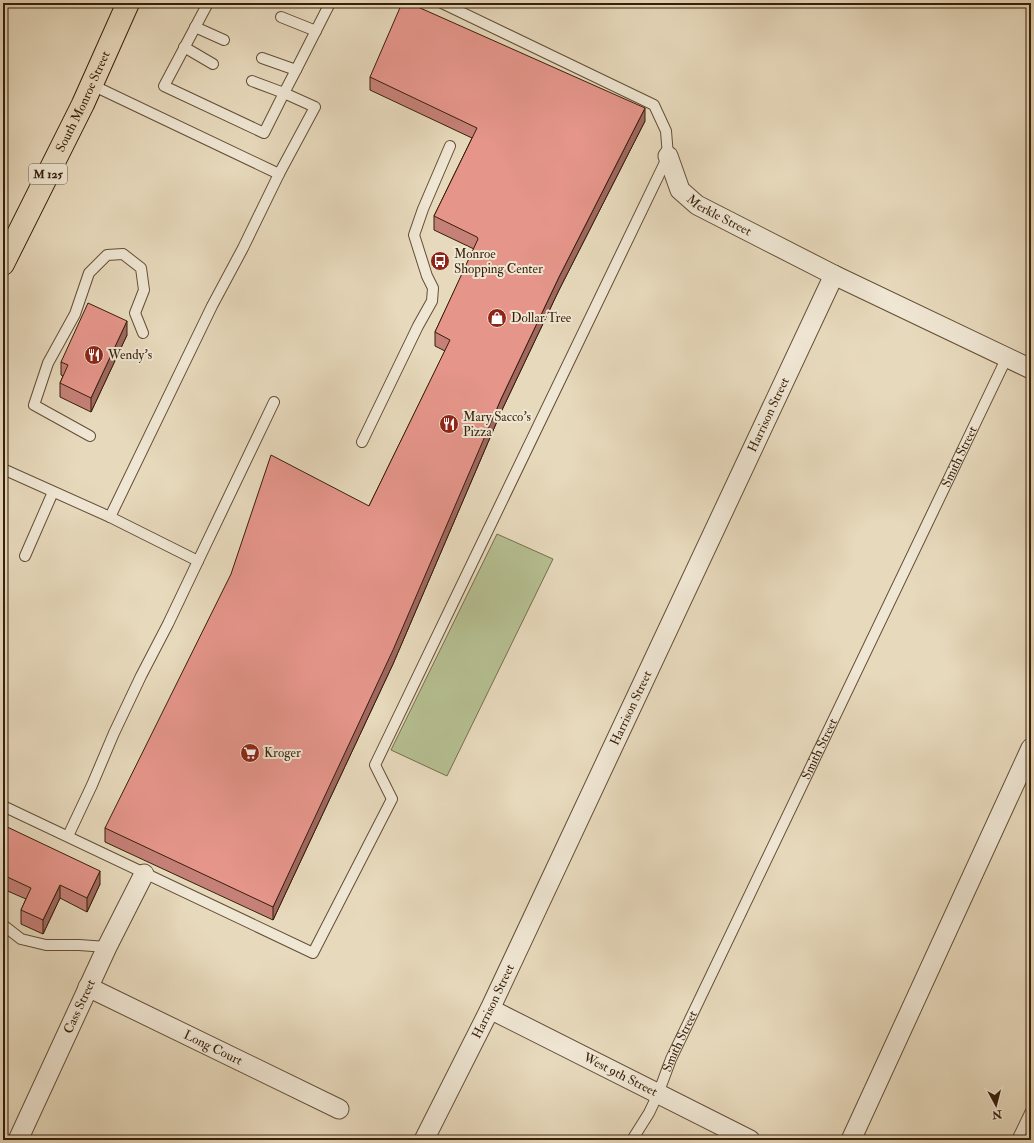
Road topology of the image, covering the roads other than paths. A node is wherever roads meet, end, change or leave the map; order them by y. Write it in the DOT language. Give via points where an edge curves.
graph roads {
  1 [pos="128,3"];
  2 [pos="208,3"];
  3 [pos="330,3"];
  4 [pos="442,3"];
  5 [pos="281,17"];
  6 [pos="195,26"];
  7 [pos="316,31"];
  8 [pos="224,40"];
  9 [pos="184,47"];
  10 [pos="262,58"];
  11 [pos="213,64"];
  12 [pos="296,70"];
  13 [pos="252,81"];
  14 [pos="92,84"];
  15 [pos="284,93"];
  16 [pos="450,146"];
  17 [pos="668,156"];
  18 [pos="278,174"];
  19 [pos="3,264"];
  20 [pos="834,275"];
  21 [pos="143,332"];
  22 [pos="1007,358"];
  23 [pos="1031,369"];
  24 [pos="274,402"];
  25 [pos="90,436"];
  26 [pos="362,442"];
  27 [pos="3,470"];
  28 [pos="53,492"];
  29 [pos="110,517"];
  30 [pos="25,556"];
  31 [pos="198,561"];
  32 [pos="1031,748"];
  33 [pos="3,806"];
  34 [pos="68,836"];
  35 [pos="144,874"];
  36 [pos="3,925"];
  37 [pos="107,947"];
  38 [pos="88,987"];
  39 [pos="490,1009"];
  40 [pos="658,1094"];
  41 [pos="339,1109"];
  42 [pos="1031,1111"];
  43 [pos="18,1140"];
  44 [pos="424,1140"];
  45 [pos="632,1140"];
  46 [pos="750,1140"];
  47 [pos="851,1140"];
  48 [pos="1017,1140"];
  1 -- 14 [label="main road, South Monroe Street / M 125"];
  2 -- 6 [label="lane"];
  3 -- 7 [label="lane"];
  4 -- 17 [label="lane, Merkle Street" via="654,105 666,130"];
  5 -- 7 [label="lane"];
  6 -- 8 [label="lane"];
  6 -- 9 [label="lane"];
  7 -- 12 [label="lane"];
  9 -- 11 [label="lane"];
  9 -- 15 [label="lane" via="164,86 264,133"];
  10 -- 12 [label="lane"];
  12 -- 15 [label="lane"];
  13 -- 15 [label="lane"];
  14 -- 18 [label="lane"];
  14 -- 19 [label="main road, South Monroe Street / M 125"];
  15 -- 18 [label="lane" via="315,107"];
  16 -- 26 [label="lane" via="422,209 414,235 433,288 432,301"];
  17 -- 20 [label="street, Merkle Street" via="680,190 697,205"];
  17 -- 35 [label="lane" via="375,765 392,799 313,953"];
  18 -- 29 [label="lane"];
  20 -- 22 [label="street, Merkle Street"];
  20 -- 39 [label="street, Harrison Street"];
  21 -- 25 [label="lane" via="135,313 144,290 141,268 123,254 107,255 89,272 75,314 48,363 34,406"];
  22 -- 23 [label="street, Merkle Street"];
  22 -- 40 [label="lane, Smith Street" via="674,1052"];
  24 -- 31 [label="lane"];
  27 -- 28 [label="lane"];
  28 -- 29 [label="lane"];
  28 -- 30 [label="lane"];
  29 -- 31 [label="lane"];
  31 -- 34 [label="lane" via="114,733"];
  32 -- 47 [label="street"];
  33 -- 34 [label="lane"];
  34 -- 35 [label="lane"];
  35 -- 37 [label="street, Cass Street"];
  36 -- 37 [label="lane" via="22,939 46,945"];
  37 -- 38 [label="street, Cass Street"];
  38 -- 41 [label="street, Long Court"];
  38 -- 43 [label="street, Cass Street"];
  39 -- 40 [label="street, West 9th Street"];
  39 -- 44 [label="street, Harrison Street"];
  40 -- 45 [label="lane, Smith Street"];
  40 -- 46 [label="street, West 9th Street"];
  42 -- 48 [label="lane"];
}
